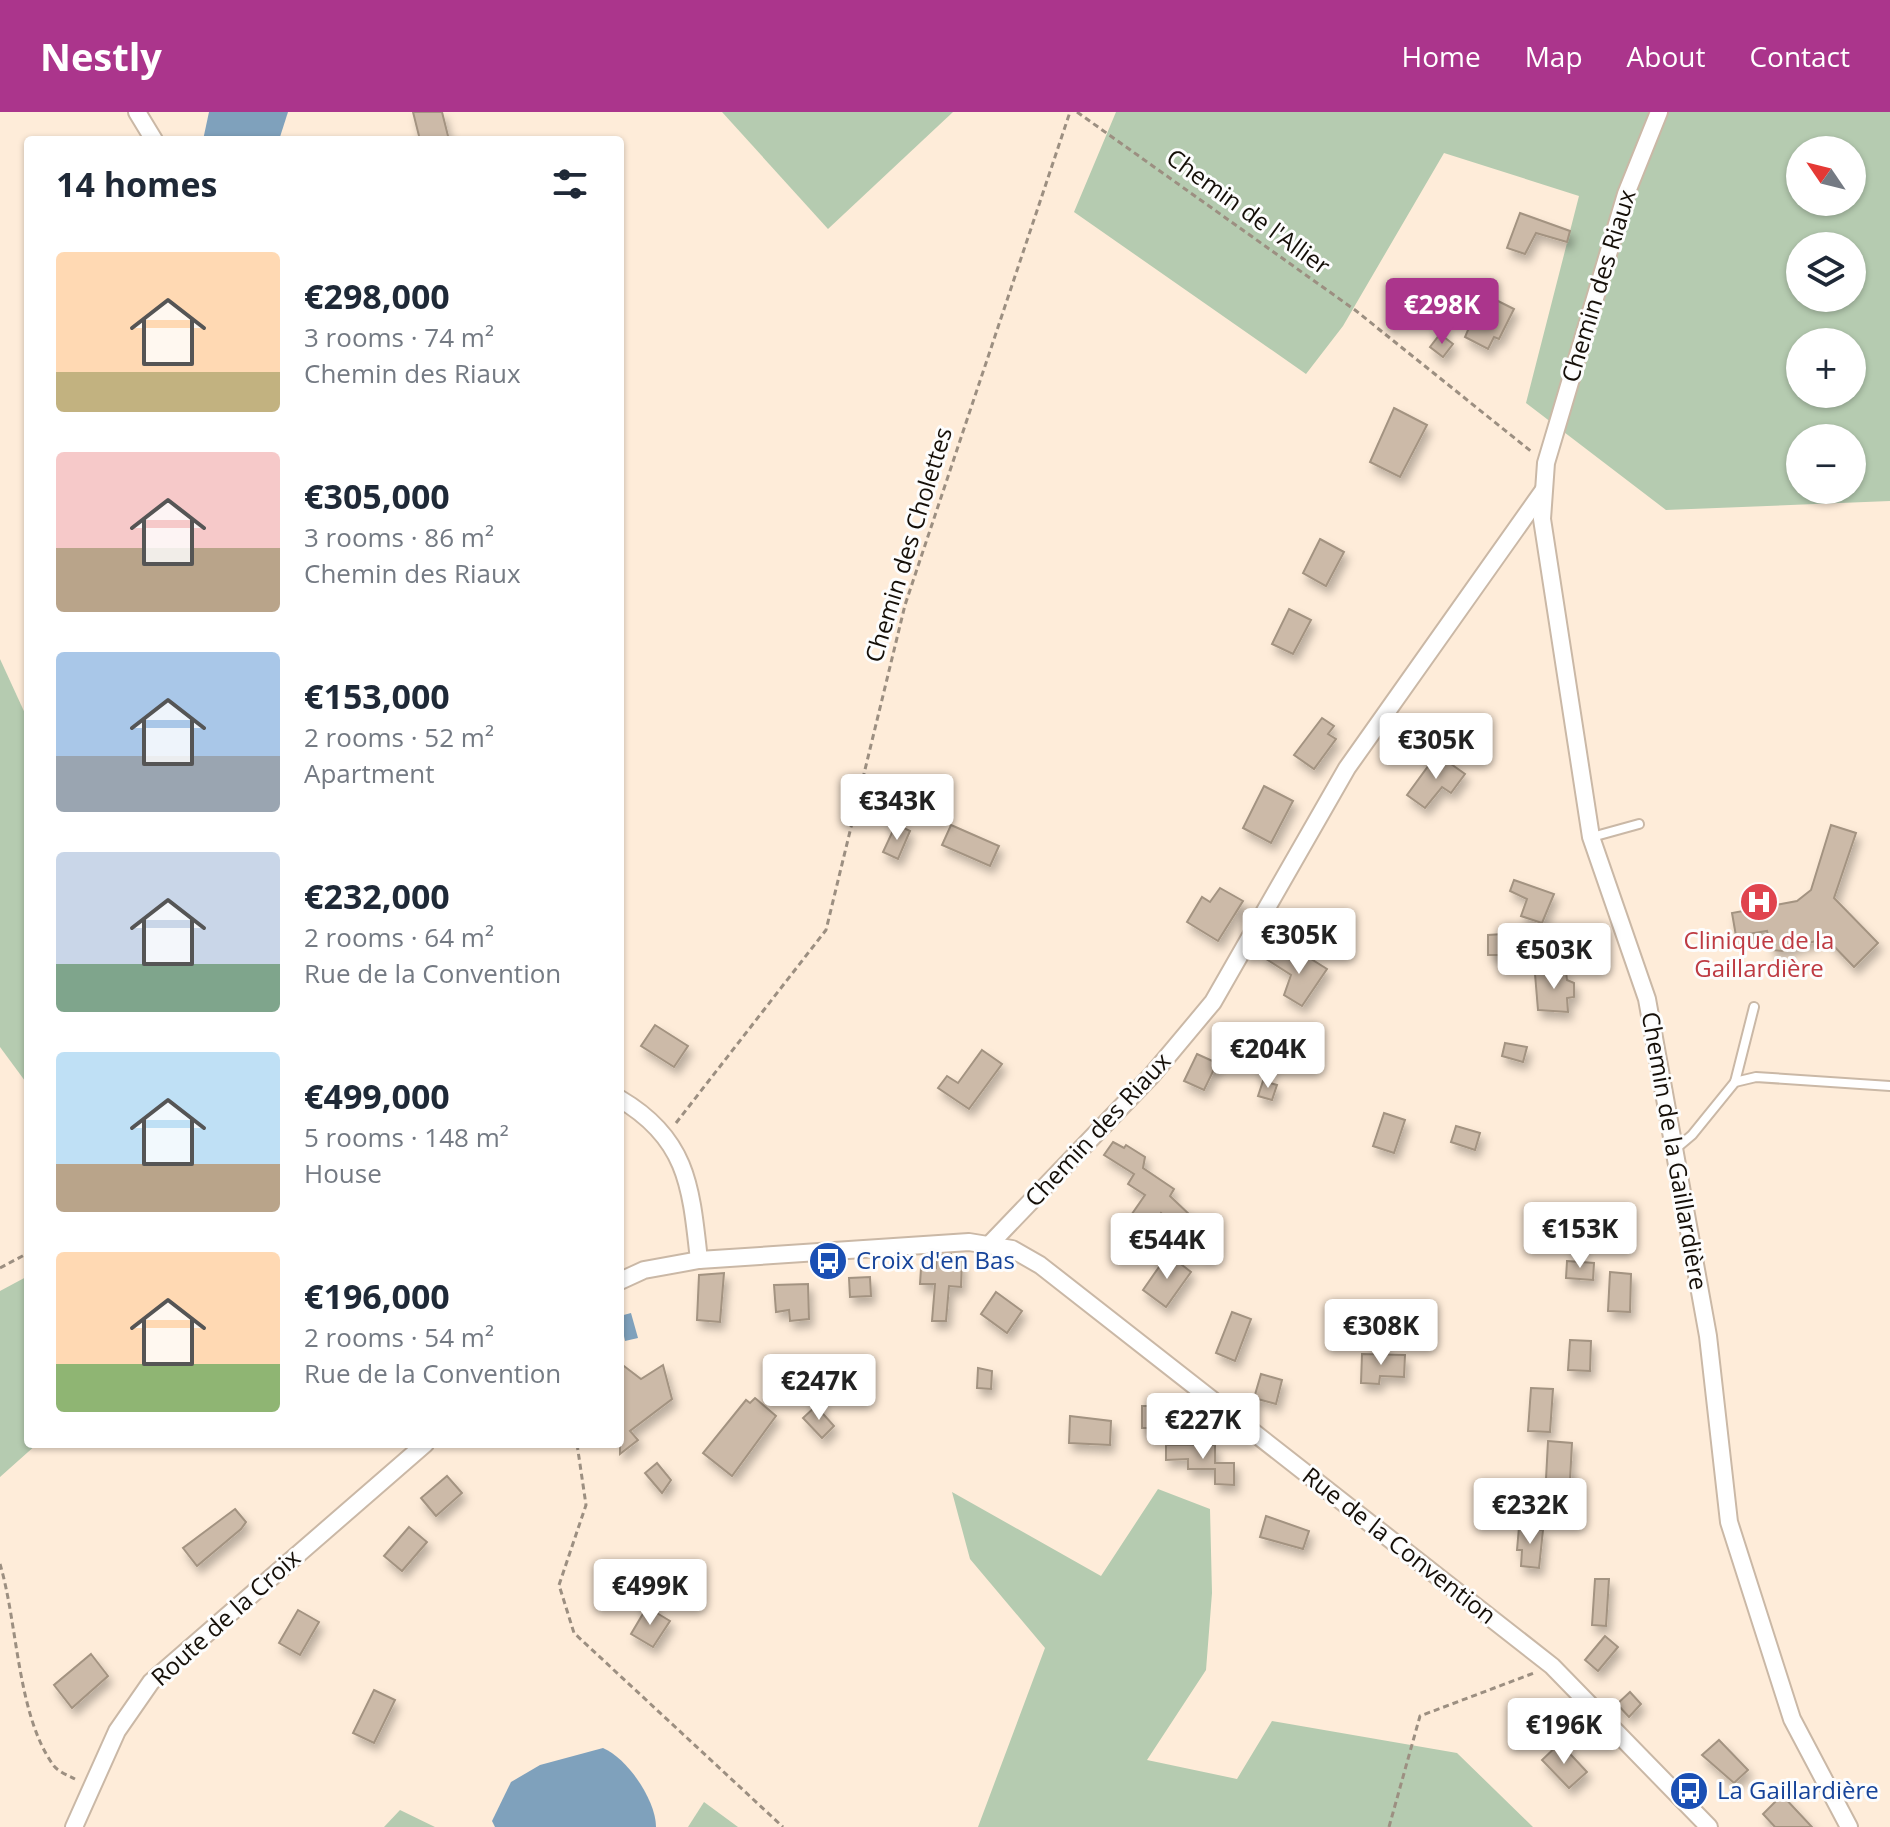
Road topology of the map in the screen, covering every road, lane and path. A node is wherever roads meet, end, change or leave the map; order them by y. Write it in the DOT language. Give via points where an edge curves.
graph roads {
  1 [pos="137,112"];
  2 [pos="1070,112"];
  3 [pos="1077,112"];
  4 [pos="1659,112"];
  5 [pos="152,136"];
  6 [pos="1546,463"];
  7 [pos="1543,491"];
  8 [pos="1639,824"];
  9 [pos="1591,837"];
  10 [pos="1754,1007"];
  11 [pos="1735,1082"];
  12 [pos="1890,1086"];
  13 [pos="624,1101"];
  14 [pos="667,1136"];
  15 [pos="1672,1151"];
  16 [pos="990,1244"];
  17 [pos="24,1255"];
  18 [pos="699,1260"];
  19 [pos="0,1268"];
  20 [pos="624,1279"];
  21 [pos="420,1448"];
  22 [pos="578,1448"];
  23 [pos="0,1564"];
  24 [pos="1552,1666"];
  25 [pos="89,1787"];
  26 [pos="74,1827"];
  27 [pos="783,1827"];
  28 [pos="1389,1827"];
  29 [pos="1709,1827"];
  30 [pos="1849,1827"];
  1 -- 5 [label="street"];
  2 -- 14 [label="path, Chemin des Cholettes" via="905,605 826,930"];
  3 -- 6 [label="path, Chemin de l'Allier" via="1355,310"];
  4 -- 6 [label="street, Chemin des Riaux" via="1626,194"];
  6 -- 7 [label="street, Chemin de la Gaillardière"];
  7 -- 9 [label="street, Chemin de la Gaillardière" via="1542,519"];
  7 -- 16 [label="street, Chemin des Riaux" via="1347,768 1213,1002 1152,1075"];
  8 -- 9 [label="lane"];
  9 -- 15 [label="street, Chemin de la Gaillardière" via="1647,999"];
  10 -- 11 [label="lane"];
  11 -- 12 [label="lane" via="1756,1077"];
  11 -- 15 [label="lane"];
  13 -- 14 [label="street"];
  14 -- 18 [label="street" via="691,1189"];
  15 -- 30 [label="street, Chemin de la Gaillardière" via="1708,1336 1729,1522 1792,1719"];
  16 -- 18 [label="street, Rue de la Convention"];
  16 -- 24 [label="street, Rue de la Convention" via="1040,1265"];
  17 -- 19 [label="path"];
  18 -- 20 [label="street"];
  21 -- 25 [label="street, Route de la Croix" via="151,1682 117,1731"];
  22 -- 27 [label="path" via="586,1505 559,1585 574,1633"];
  23 -- 25 [label="path" via="30,1715 55,1769"];
  24 -- 28 [label="path" via="1420,1716"];
  24 -- 29 [label="street, Rue de la Convention"];
  25 -- 26 [label="street, Route de la Croix"];
}
